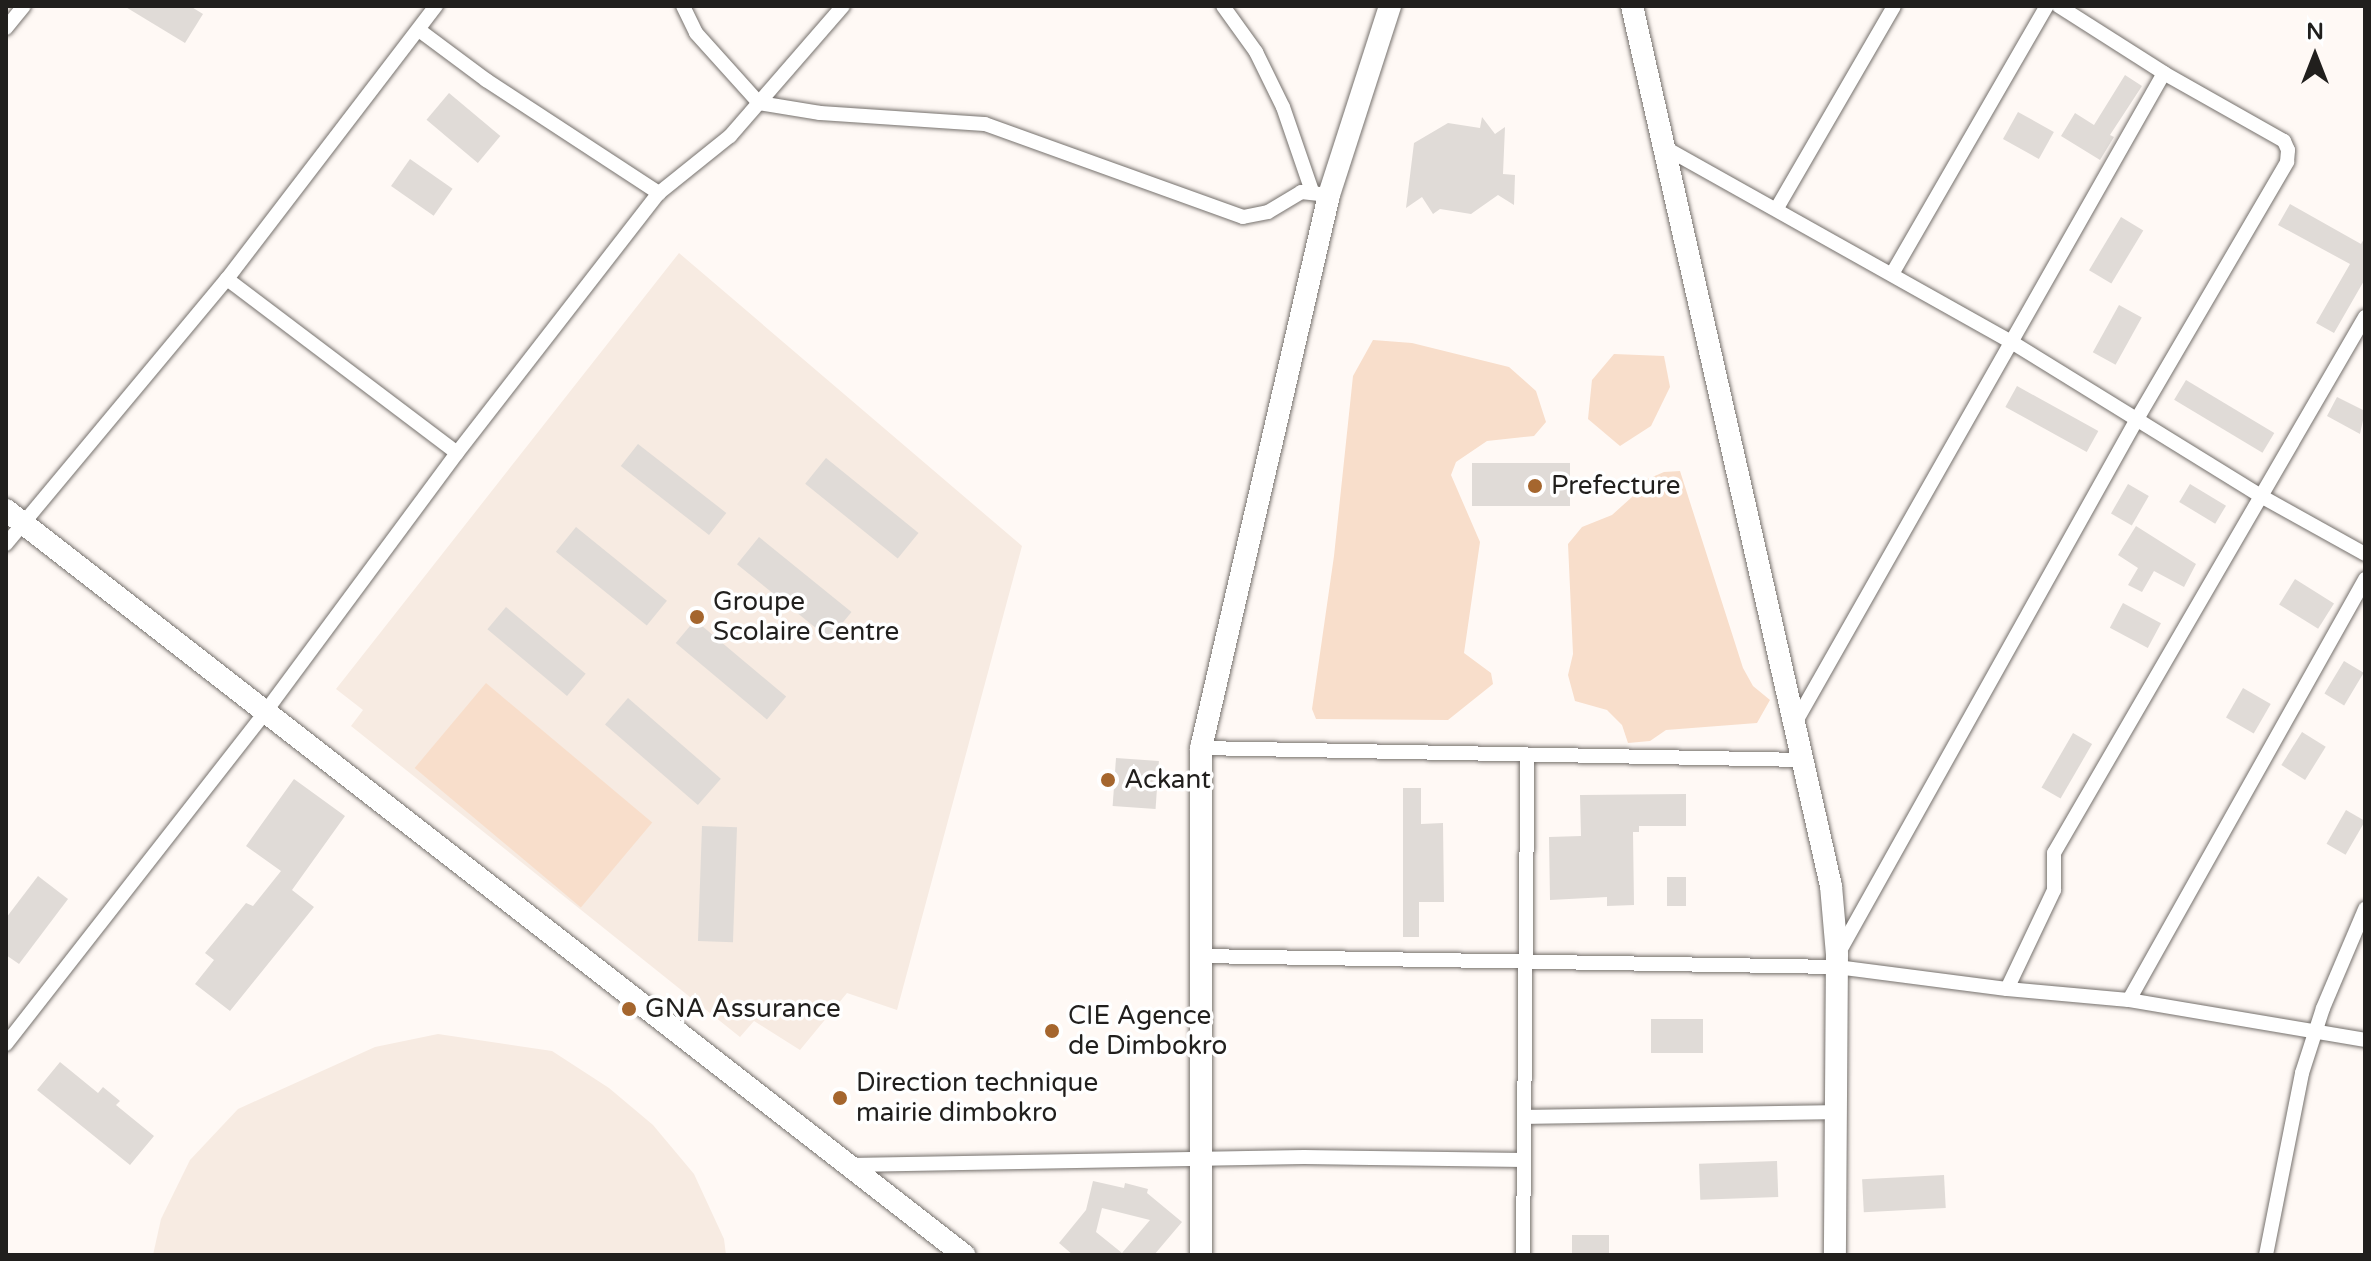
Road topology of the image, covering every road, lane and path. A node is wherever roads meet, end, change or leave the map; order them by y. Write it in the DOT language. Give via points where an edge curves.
graph roads {
  1 [pos="24,6"];
  2 [pos="436,6"];
  3 [pos="683,6"];
  4 [pos="843,6"];
  5 [pos="1223,6"];
  6 [pos="1390,6"];
  7 [pos="1632,6"];
  8 [pos="1894,6"];
  9 [pos="2047,6"];
  10 [pos="2059,6"];
  11 [pos="6,28"];
  12 [pos="419,30"];
  13 [pos="2164,73"];
  14 [pos="759,103"];
  15 [pos="1662,146"];
  16 [pos="659,193"];
  17 [pos="1321,193"];
  18 [pos="1777,208"];
  19 [pos="1892,274"];
  20 [pos="227,279"];
  21 [pos="2365,317"];
  22 [pos="2013,343"];
  23 [pos="2137,419"];
  24 [pos="457,453"];
  25 [pos="2259,495"];
  26 [pos="14,516"];
  27 [pos="6,544"];
  28 [pos="2365,554"];
  29 [pos="2365,579"];
  30 [pos="266,711"];
  31 [pos="1795,723"];
  32 [pos="1201,748"];
  33 [pos="1527,756"];
  34 [pos="1803,760"];
  35 [pos="2365,909"];
  36 [pos="1200,956"];
  37 [pos="1526,960"];
  38 [pos="1837,961"];
  39 [pos="2007,989"];
  40 [pos="2129,1000"];
  41 [pos="2314,1032"];
  42 [pos="2365,1040"];
  43 [pos="6,1044"];
  44 [pos="1836,1112"];
  45 [pos="1527,1117"];
  46 [pos="1201,1159"];
  47 [pos="1524,1160"];
  48 [pos="850,1165"];
  49 [pos="964,1255"];
  50 [pos="1201,1255"];
  51 [pos="1523,1255"];
  52 [pos="1835,1255"];
  53 [pos="2266,1255"];
  1 -- 11 [label="street"];
  2 -- 12 [label="street"];
  3 -- 14 [label="street" via="696,33"];
  4 -- 14 [label="street"];
  5 -- 17 [label="street" via="1256,52"];
  6 -- 17 [label="main road"];
  7 -- 15 [label="main road"];
  8 -- 18 [label="street"];
  9 -- 19 [label="street"];
  10 -- 13 [label="street"];
  12 -- 16 [label="street"];
  12 -- 20 [label="street"];
  13 -- 22 [label="street"];
  13 -- 23 [label="street" via="2284,141 2288,155"];
  14 -- 16 [label="street" via="730,136"];
  14 -- 17 [label="street" via="820,113 985,124 1243,217 1268,212 1299,192"];
  15 -- 18 [label="street"];
  15 -- 31 [label="main road"];
  16 -- 24 [label="street"];
  17 -- 32 [label="main road"];
  18 -- 19 [label="street"];
  19 -- 22 [label="street"];
  20 -- 24 [label="street"];
  20 -- 26 [label="street"];
  21 -- 25 [label="street"];
  22 -- 23 [label="street"];
  22 -- 31 [label="street"];
  23 -- 25 [label="street"];
  23 -- 38 [label="street"];
  24 -- 30 [label="street"];
  25 -- 28 [label="street"];
  25 -- 39 [label="street" via="2054,853 2054,890"];
  26 -- 27 [label="street"];
  26 -- 30 [label="main road"];
  29 -- 40 [label="street"];
  30 -- 43 [label="street"];
  30 -- 48 [label="main road"];
  31 -- 34 [label="main road"];
  32 -- 33 [label="street"];
  32 -- 36 [label="main road"];
  33 -- 34 [label="street"];
  33 -- 37 [label="street"];
  34 -- 38 [label="main road" via="1831,886"];
  35 -- 41 [label="street"];
  36 -- 37 [label="street"];
  36 -- 46 [label="main road"];
  37 -- 38 [label="street"];
  37 -- 45 [label="street"];
  38 -- 39 [label="street"];
  38 -- 44 [label="main road"];
  39 -- 40 [label="street"];
  40 -- 41 [label="street"];
  41 -- 42 [label="street"];
  41 -- 53 [label="street"];
  44 -- 45 [label="street"];
  44 -- 52 [label="main road"];
  45 -- 47 [label="street"];
  46 -- 47 [label="street"];
  46 -- 48 [label="street"];
  46 -- 50 [label="main road"];
  47 -- 51 [label="street"];
  48 -- 49 [label="main road"];
}
